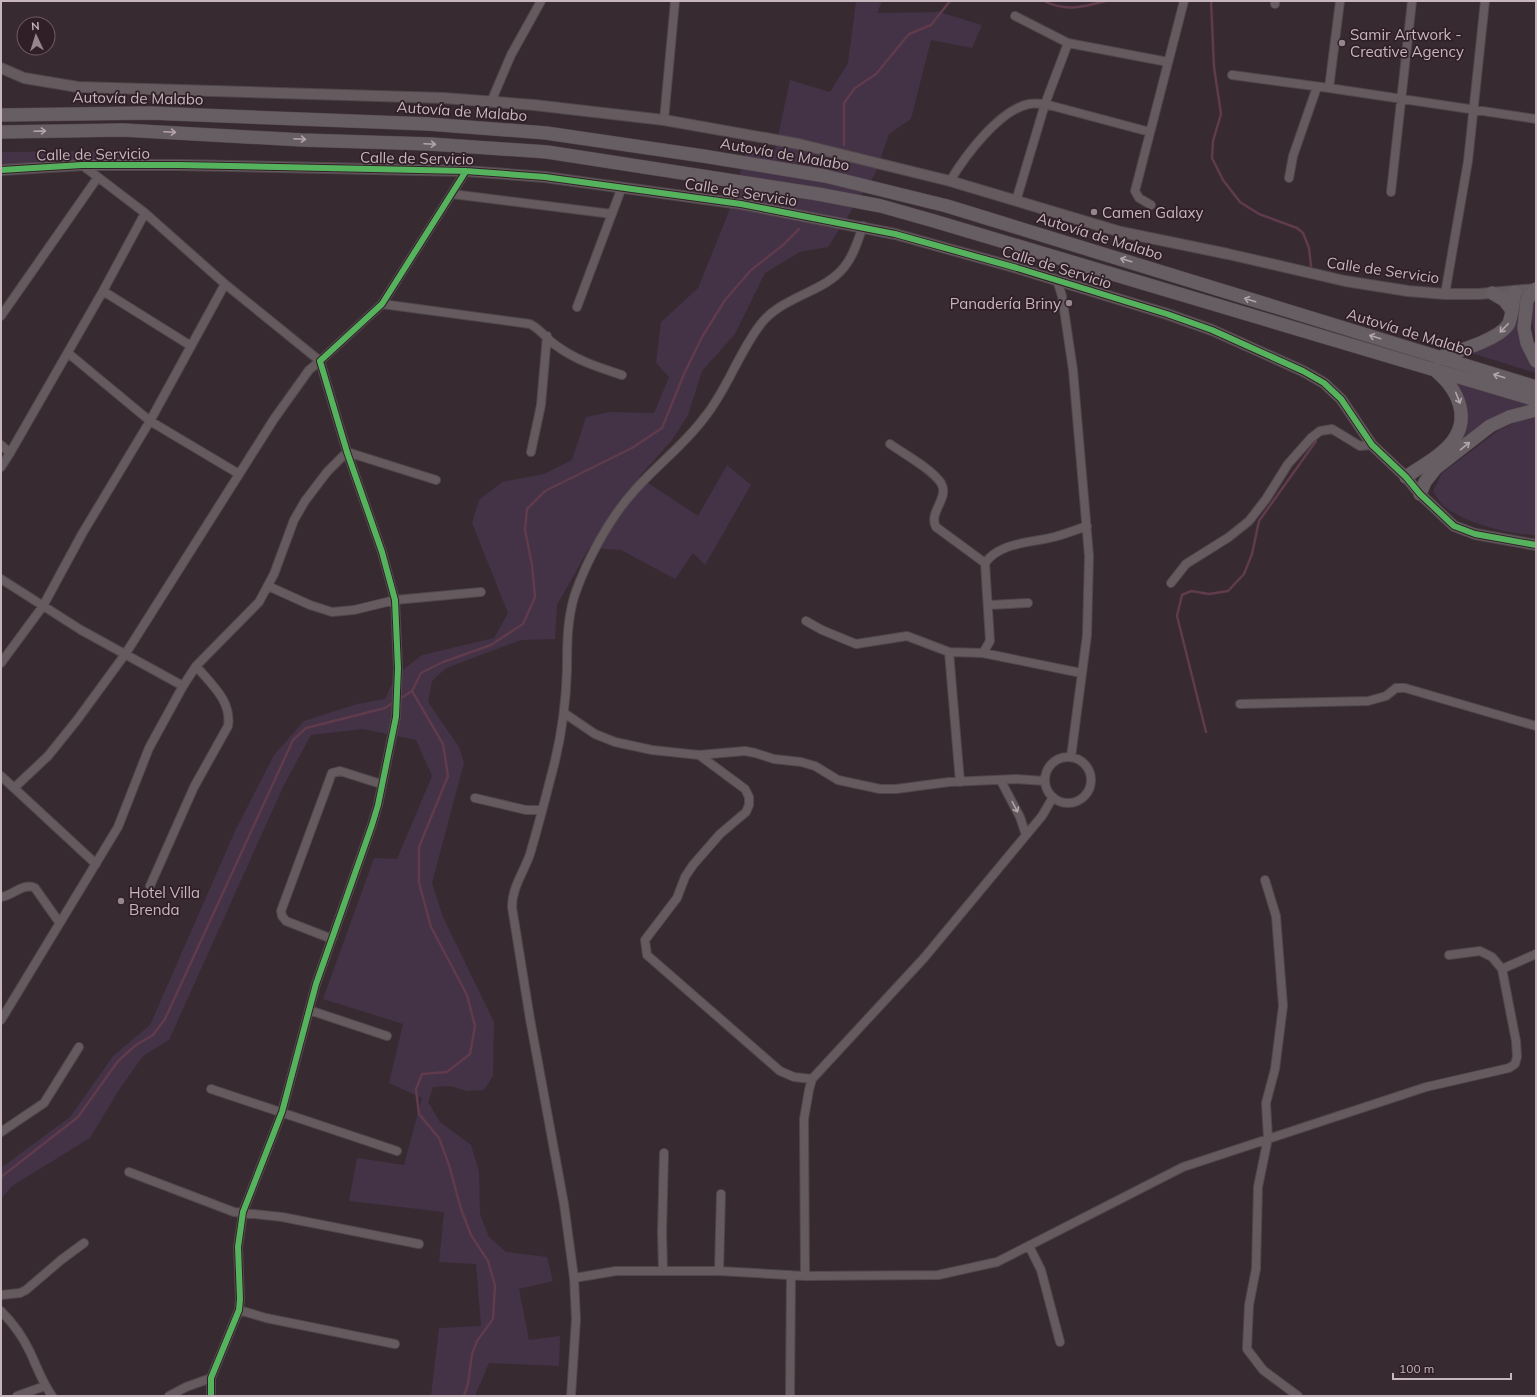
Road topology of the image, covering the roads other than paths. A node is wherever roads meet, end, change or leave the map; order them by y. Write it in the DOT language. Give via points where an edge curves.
graph roads {
  1 [pos="541,1"];
  2 [pos="675,1"];
  3 [pos="1184,1"];
  4 [pos="1340,1"];
  5 [pos="1412,1"];
  6 [pos="1485,1"];
  7 [pos="1016,16"];
  8 [pos="1068,43"];
  9 [pos="1168,62"];
  10 [pos="1,68"];
  11 [pos="1232,75"];
  12 [pos="1317,87"];
  13 [pos="1330,88"];
  14 [pos="1401,99"];
  15 [pos="491,102"];
  16 [pos="1045,104"];
  17 [pos="1474,110"];
  18 [pos="1,115"];
  19 [pos="1536,119"];
  20 [pos="664,120"];
  21 [pos="1,132"];
  22 [pos="1150,132"];
  23 [pos="82,166"];
  24 [pos="1,170"];
  25 [pos="466,171"];
  26 [pos="98,177"];
  27 [pos="1289,178"];
  28 [pos="950,181"];
  29 [pos="622,187"];
  30 [pos="1391,192"];
  31 [pos="452,194"];
  32 [pos="1016,201"];
  33 [pos="1151,205"];
  34 [pos="145,213"];
  35 [pos="612,214"];
  36 [pos="863,226"];
  37 [pos="1057,280"];
  38 [pos="1067,283"];
  39 [pos="225,284"];
  40 [pos="1536,289"];
  41 [pos="102,291"];
  42 [pos="1515,292"];
  43 [pos="1492,293"];
  44 [pos="1445,294"];
  45 [pos="1062,296"];
  46 [pos="382,304"];
  47 [pos="577,307"];
  48 [pos="1511,309"];
  49 [pos="1,316"];
  50 [pos="546,336"];
  51 [pos="191,346"];
  52 [pos="68,353"];
  53 [pos="320,361"];
  54 [pos="1536,361"];
  55 [pos="1435,363"];
  56 [pos="622,375"];
  57 [pos="1536,387"];
  58 [pos="1536,400"];
  59 [pos="1536,410"];
  60 [pos="150,420"];
  61 [pos="890,444"];
  62 [pos="1,445"];
  63 [pos="1372,445"];
  64 [pos="347,452"];
  65 [pos="531,452"];
  66 [pos="10,453"];
  67 [pos="1,467"];
  68 [pos="239,474"];
  69 [pos="1406,476"];
  70 [pos="436,480"];
  71 [pos="1420,494"];
  72 [pos="1087,526"];
  73 [pos="1536,545"];
  74 [pos="986,563"];
  75 [pos="1,579"];
  76 [pos="1171,583"];
  77 [pos="268,586"];
  78 [pos="481,592"];
  79 [pos="395,600"];
  80 [pos="1028,603"];
  81 [pos="989,605"];
  82 [pos="43,606"];
  83 [pos="806,621"];
  84 [pos="949,652"];
  85 [pos="126,653"];
  86 [pos="982,653"];
  87 [pos="1,663"];
  88 [pos="196,666"];
  89 [pos="1082,673"];
  90 [pos="183,686"];
  91 [pos="1240,704"];
  92 [pos="564,713"];
  93 [pos="1536,726"];
  94 [pos="699,755"];
  95 [pos="1071,757"];
  96 [pos="1,776"];
  97 [pos="1001,781"];
  98 [pos="1045,781"];
  99 [pos="960,782"];
  100 [pos="381,784"];
  101 [pos="14,788"];
  102 [pos="1053,797"];
  103 [pos="475,798"];
  104 [pos="542,810"];
  105 [pos="1026,835"];
  106 [pos="96,864"];
  107 [pos="1265,880"];
  108 [pos="150,886"];
  109 [pos="1,897"];
  110 [pos="59,922"];
  111 [pos="332,939"];
  112 [pos="1536,954"];
  113 [pos="1449,955"];
  114 [pos="1502,969"];
  115 [pos="309,1010"];
  116 [pos="1,1020"];
  117 [pos="387,1036"];
  118 [pos="79,1047"];
  119 [pos="812,1079"];
  120 [pos="211,1089"];
  121 [pos="282,1112"];
  122 [pos="1,1132"];
  123 [pos="1268,1138"];
  124 [pos="397,1151"];
  125 [pos="664,1153"];
  126 [pos="129,1172"];
  127 [pos="721,1194"];
  128 [pos="243,1212"];
  129 [pos="84,1243"];
  130 [pos="419,1244"];
  131 [pos="1029,1246"];
  132 [pos="664,1271"];
  133 [pos="719,1271"];
  134 [pos="791,1275"];
  135 [pos="805,1276"];
  136 [pos="574,1278"];
  137 [pos="1,1295"];
  138 [pos="239,1310"];
  139 [pos="1,1311"];
  140 [pos="1060,1342"];
  141 [pos="395,1344"];
  142 [pos="212,1378"];
  143 [pos="45,1386"];
  144 [pos="17,1396"];
  145 [pos="52,1396"];
  146 [pos="169,1396"];
  147 [pos="211,1396"];
  148 [pos="571,1396"];
  149 [pos="790,1396"];
  150 [pos="1298,1396"];
  1 -- 15 [label="street" via="510,54"];
  2 -- 20 [label="street"];
  3 -- 9 [label="street"];
  4 -- 13 [label="street"];
  5 -- 14 [label="street"];
  6 -- 17 [label="street"];
  7 -- 8 [label="street"];
  8 -- 9 [label="street"];
  8 -- 16 [label="street"];
  9 -- 22 [label="street"];
  10 -- 15 [label="street, Calle de Servicio" via="24,78 78,87 444,98"];
  11 -- 12 [label="street"];
  12 -- 13 [label="street"];
  12 -- 27 [label="street" via="1293,156"];
  13 -- 14 [label="street"];
  14 -- 17 [label="street"];
  14 -- 30 [label="street"];
  15 -- 20 [label="street, Calle de Servicio"];
  16 -- 22 [label="street"];
  16 -- 28 [label="street" via="1029,104 1003,117 966,155"];
  16 -- 32 [label="street"];
  17 -- 19 [label="street"];
  17 -- 44 [label="street" via="1468,161"];
  55 -- 18 [label="highway, Autovía de Malabo, one-way" via="947,206 825,176 546,133 428,124 149,113"];
  20 -- 28 [label="street, Calle de Servicio" via="799,144"];
  21 -- 55 [label="highway, Autovía de Malabo, one-way" via="123,130 547,152 794,190 888,208"];
  22 -- 33 [label="street" via="1135,191 1139,198"];
  23 -- 24 [label="street, Calle de Servicio"];
  23 -- 25 [label="street, Calle de Servicio" via="179,165"];
  23 -- 26 [label="street"];
  25 -- 29 [label="street, Calle de Servicio" via="545,177"];
  25 -- 31 [label="street"];
  26 -- 34 [label="street"];
  26 -- 49 [label="street"];
  28 -- 32 [label="street, Calle de Servicio"];
  29 -- 35 [label="street"];
  29 -- 36 [label="street, Calle de Servicio" via="741,204"];
  31 -- 35 [label="street"];
  31 -- 46 [label="street"];
  32 -- 44 [label="street, Calle de Servicio" via="1121,232 1345,281"];
  34 -- 39 [label="street"];
  34 -- 41 [label="street"];
  35 -- 47 [label="street"];
  36 -- 37 [label="street, Calle de Servicio"];
  36 -- 92 [label="street" via="853,253 844,267 824,284 786,302 761,323 705,417 670,456 634,490 617,513 587,566 575,595 566,644"];
  37 -- 38 [label="street, Calle de Servicio"];
  37 -- 45 [label="street"];
  38 -- 45 [label="street"];
  38 -- 63 [label="street, Calle de Servicio" via="1212,330 1303,371 1324,383 1341,398"];
  39 -- 51 [label="street"];
  39 -- 53 [label="street"];
  40 -- 42 [label="street, Calle de Servicio"];
  40 -- 54 [label="highway" via="1527,300 1524,328 1527,343"];
  41 -- 51 [label="street"];
  41 -- 52 [label="street"];
  42 -- 43 [label="street, Calle de Servicio"];
  42 -- 48 [label="highway"];
  43 -- 44 [label="street, Calle de Servicio"];
  43 -- 48 [label="highway" via="1504,300"];
  45 -- 72 [label="street" via="1073,370"];
  46 -- 50 [label="street" via="530,324 539,328"];
  46 -- 53 [label="street"];
  48 -- 55 [label="highway, one-way" via="1510,321 1502,331"];
  50 -- 56 [label="street" via="572,357"];
  50 -- 65 [label="street" via="541,405"];
  51 -- 60 [label="street"];
  52 -- 60 [label="street"];
  52 -- 66 [label="street"];
  53 -- 64 [label="street"];
  53 -- 68 [label="street" via="309,370"];
  57 -- 55 [label="highway, Autovía de Malabo, one-way"];
  55 -- 58 [label="highway, Autovía de Malabo"];
  55 -- 69 [label="highway, one-way" via="1458,395 1461,406 1460,422 1455,437 1444,451"];
  71 -- 59 [label="highway, one-way" via="1425,482 1436,468 1490,426 1509,417"];
  60 -- 68 [label="street"];
  60 -- 82 [label="street" via="82,534"];
  61 -- 74 [label="street" via="935,476 942,485 943,494 933,518 936,527"];
  62 -- 66 [label="street"];
  63 -- 69 [label="street, Calle de Servicio"];
  63 -- 76 [label="street" via="1360,446 1332,429 1320,431 1288,464 1249,521 1186,564"];
  64 -- 70 [label="street"];
  64 -- 77 [label="street" via="327,472 305,501 294,520"];
  64 -- 79 [label="street" via="382,552"];
  66 -- 67 [label="street"];
  68 -- 85 [label="street"];
  69 -- 71 [label="street, Calle de Servicio"];
  71 -- 73 [label="street, Calle de Servicio" via="1454,526 1475,534"];
  72 -- 74 [label="street" via="1052,537 1022,542 991,555"];
  72 -- 89 [label="street" via="1089,578 1087,635"];
  74 -- 81 [label="street"];
  75 -- 82 [label="street"];
  77 -- 79 [label="street" via="332,612 354,610"];
  77 -- 88 [label="street" via="248,615"];
  78 -- 79 [label="street"];
  79 -- 100 [label="street" via="397,706 395,726"];
  80 -- 81 [label="street"];
  81 -- 86 [label="street" via="990,641"];
  82 -- 85 [label="street" via="81,630"];
  82 -- 87 [label="street"];
  83 -- 84 [label="street" via="856,644 907,636"];
  84 -- 86 [label="street"];
  84 -- 99 [label="street"];
  85 -- 90 [label="street"];
  85 -- 101 [label="street" via="78,720 48,756"];
  86 -- 89 [label="street"];
  88 -- 90 [label="street"];
  88 -- 108 [label="street" via="227,706 230,716 228,726 194,787"];
  89 -- 95 [label="street"];
  90 -- 106 [label="street" via="149,748 118,827"];
  91 -- 93 [label="street" via="1368,701 1386,696 1396,688 1404,688"];
  92 -- 94 [label="street" via="595,734 615,742 652,750"];
  92 -- 104 [label="street" via="558,750"];
  94 -- 99 [label="street" via="745,751 774,759 801,762 815,766 838,780 880,789"];
  94 -- 119 [label="street" via="745,790 749,797 749,805 746,812 720,834 693,865 677,898 645,940 647,955 780,1071 794,1077"];
  95 -- 98 [label="street" via="1058,759 1052,763"];
  95 -- 102 [label="street" via="1083,762 1087,767 1091,780 1090,787 1074,802 1059,801"];
  96 -- 101 [label="street"];
  97 -- 98 [label="street"];
  97 -- 99 [label="street"];
  97 -- 105 [label="street, one-way" via="1020,817"];
  98 -- 102 [label="street"];
  100 -- 111 [label="street" via="372,825"];
  100 -- 111 [label="street" via="340,772 332,773 281,911 286,921"];
  101 -- 106 [label="street"];
  102 -- 105 [label="street" via="1042,816"];
  103 -- 104 [label="street" via="526,810"];
  104 -- 136 [label="street" via="529,856 512,895 512,907 564,1204"];
  105 -- 119 [label="street" via="924,958"];
  106 -- 110 [label="street"];
  107 -- 123 [label="street" via="1276,916 1283,1006 1275,1069 1266,1102"];
  109 -- 110 [label="street" via="26,886 32,886"];
  110 -- 116 [label="street"];
  111 -- 115 [label="street"];
  112 -- 114 [label="street"];
  113 -- 114 [label="street" via="1480,951 1492,957"];
  114 -- 123 [label="street" via="1516,1041 1515,1064 1502,1070 1426,1087"];
  115 -- 117 [label="street"];
  115 -- 121 [label="street"];
  118 -- 122 [label="street" via="44,1103"];
  119 -- 135 [label="street" via="804,1119"];
  120 -- 121 [label="street"];
  121 -- 124 [label="street"];
  121 -- 128 [label="street"];
  123 -- 131 [label="street" via="1183,1167"];
  123 -- 150 [label="street" via="1258,1187 1256,1269 1249,1305 1247,1349 1263,1370"];
  125 -- 132 [label="street"];
  126 -- 128 [label="street" via="234,1212"];
  127 -- 133 [label="street"];
  128 -- 130 [label="street" via="282,1217"];
  128 -- 138 [label="street" via="238,1247"];
  129 -- 137 [label="street" via="26,1290"];
  131 -- 135 [label="street" via="997,1262 938,1275"];
  131 -- 140 [label="street" via="1041,1270"];
  132 -- 133 [label="street"];
  132 -- 136 [label="street" via="616,1271"];
  133 -- 134 [label="street"];
  134 -- 135 [label="street"];
  134 -- 149 [label="street"];
  136 -- 148 [label="street" via="576,1319"];
  138 -- 141 [label="street" via="266,1318"];
  138 -- 142 [label="street"];
  139 -- 143 [label="street" via="29,1350"];
  142 -- 146 [label="street"];
  142 -- 147 [label="street"];
  143 -- 144 [label="street"];
  143 -- 145 [label="street"];
}
